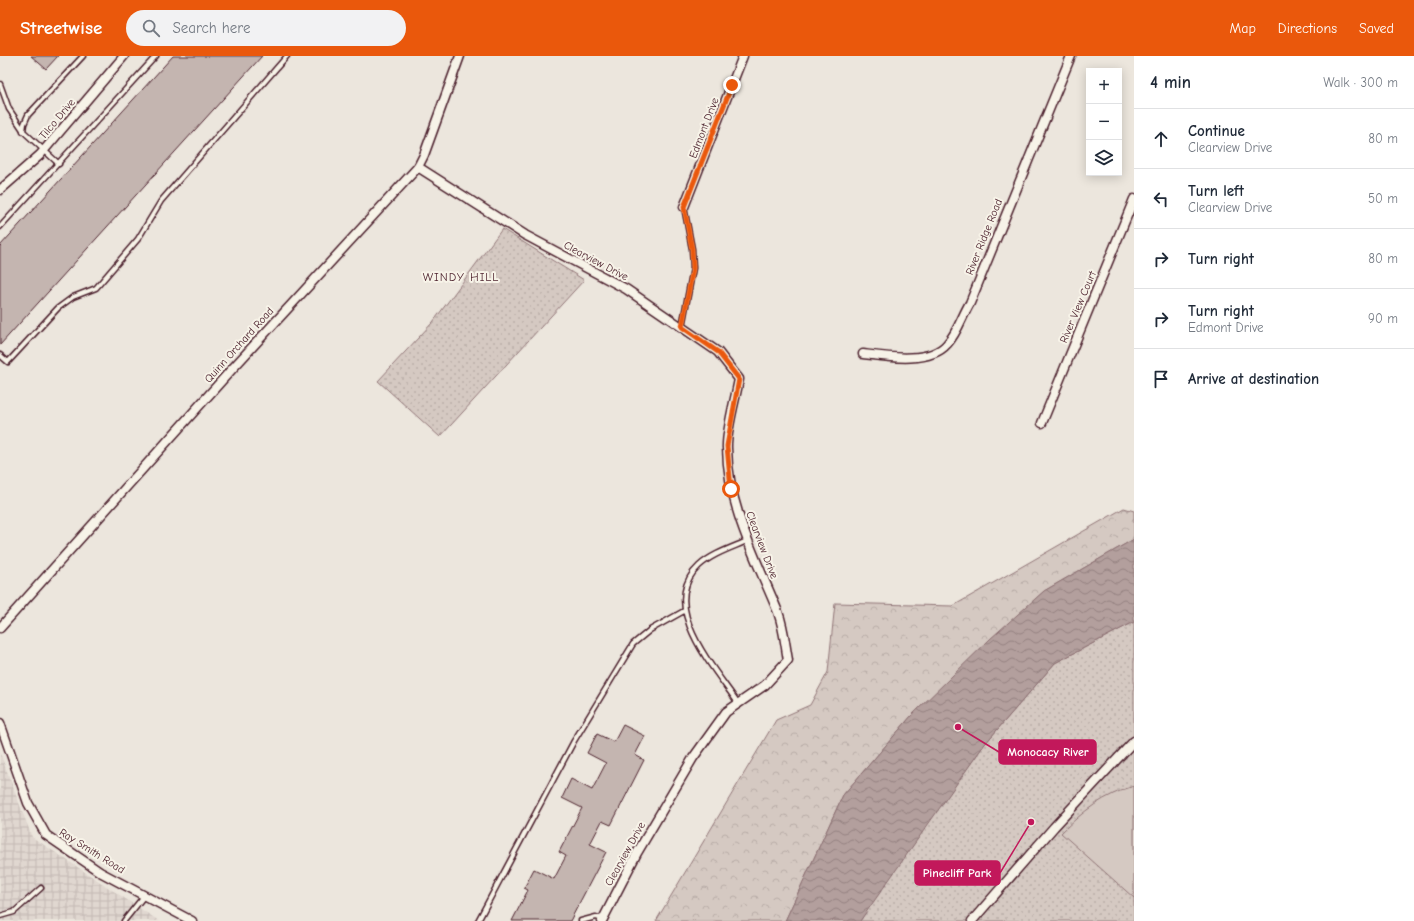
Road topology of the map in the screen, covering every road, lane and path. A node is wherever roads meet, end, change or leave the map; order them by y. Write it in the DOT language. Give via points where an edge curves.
graph roads {
  1 [pos="83,56"];
  2 [pos="124,56"];
  3 [pos="156,56"];
  4 [pos="287,56"];
  5 [pos="460,56"];
  6 [pos="742,56"];
  7 [pos="1071,56"];
  8 [pos="0,84"];
  9 [pos="23,130"];
  10 [pos="45,149"];
  11 [pos="59,164"];
  12 [pos="418,167"];
  13 [pos="0,190"];
  14 [pos="1134,199"];
  15 [pos="684,207"];
  16 [pos="0,227"];
  17 [pos="682,327"];
  18 [pos="863,354"];
  19 [pos="0,355"];
  20 [pos="1042,422"];
  21 [pos="747,541"];
  22 [pos="684,611"];
  23 [pos="0,628"];
  24 [pos="738,703"];
  25 [pos="0,723"];
  26 [pos="1134,741"];
  27 [pos="41,888"];
  28 [pos="145,895"];
  29 [pos="0,916"];
  30 [pos="602,920"];
  31 [pos="124,921"];
  32 [pos="192,921"];
  33 [pos="478,921"];
  34 [pos="581,921"];
  35 [pos="972,921"];
  1 -- 9 [label="lane" via="28,115"];
  2 -- 10 [label="street, Tilco Drive"];
  3 -- 11 [label="lane"];
  4 -- 19 [label="lane" via="161,201 138,239 96,288 73,297 58,308 8,362"];
  5 -- 12 [label="street, Quinn Orchard Road"];
  6 -- 15 [label="street, Edmont Drive"];
  7 -- 18 [label="street, River Ridge Road" via="970,303 947,345 924,357"];
  8 -- 9 [label="lane" via="9,109"];
  9 -- 10 [label="lane"];
  10 -- 11 [label="lane"];
  10 -- 13 [label="street, Tilco Drive"];
  11 -- 16 [label="lane"];
  12 -- 17 [label="street, Clearview Drive" via="525,235 626,289"];
  12 -- 23 [label="street, Quinn Orchard Road" via="232,368"];
  14 -- 20 [label="street, River View Court"];
  15 -- 17 [label="lane" via="693,268"];
  17 -- 21 [label="street, Clearview Drive" via="718,352 739,379 727,446 731,489"];
  21 -- 22 [label="lane" via="699,566 685,588"];
  21 -- 24 [label="street, Clearview Drive" via="778,613 788,660 765,685"];
  22 -- 24 [label="lane" via="697,643"];
  22 -- 33 [label="lane" via="650,630 633,644 574,741"];
  24 -- 30 [label="street, Clearview Drive" via="726,712 693,758 637,853"];
  25 -- 28 [label="street, Ray Smith Road" via="28,802 46,835 100,872"];
  26 -- 35 [label="street" via="1078,800"];
  27 -- 29 [label="lane" via="14,912"];
  28 -- 31 [label="lane"];
  28 -- 32 [label="street, Ray Smith Road"];
  30 -- 34 [label="lane" via="596,917"];
}
